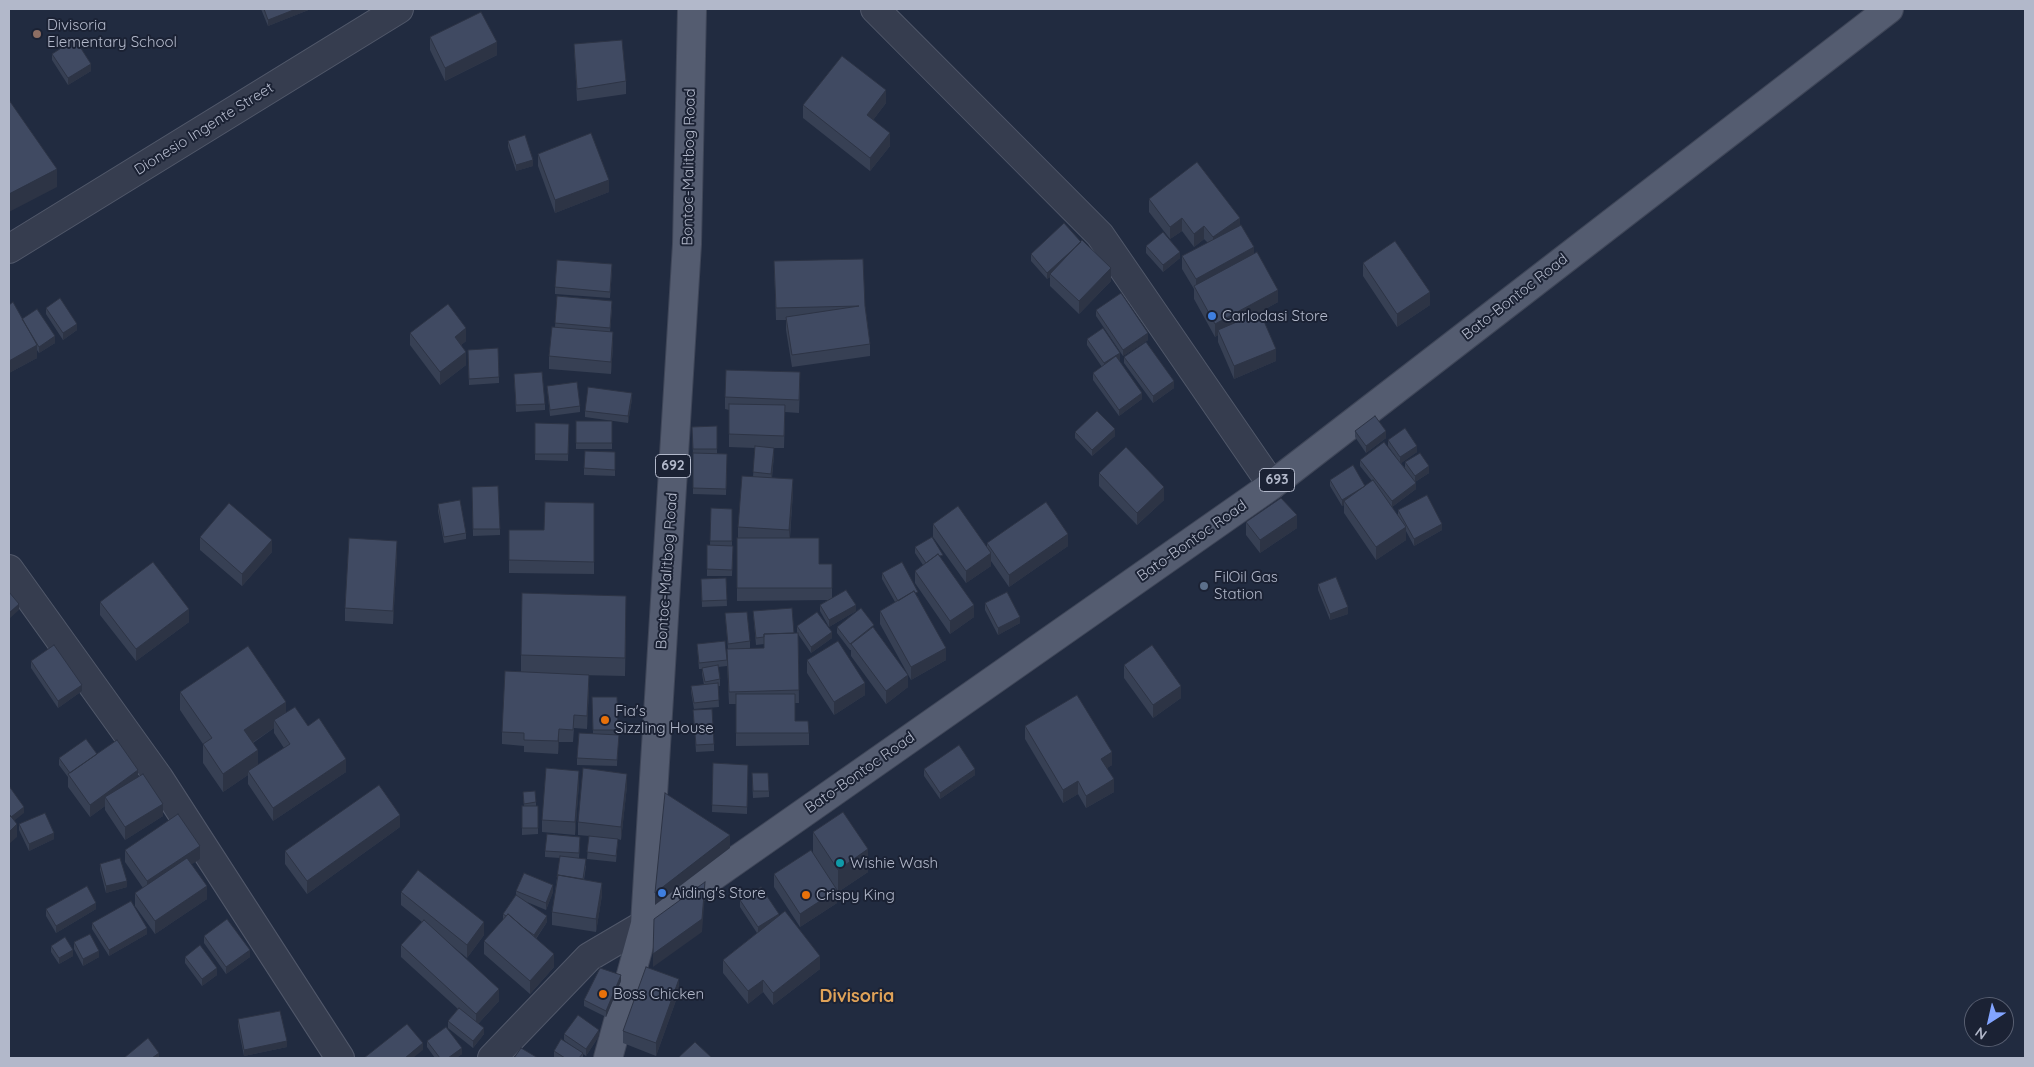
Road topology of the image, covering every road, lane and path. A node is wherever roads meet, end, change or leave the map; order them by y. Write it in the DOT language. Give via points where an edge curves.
graph roads {
  1 [pos="399,9"];
  2 [pos="692,9"];
  3 [pos="875,9"];
  4 [pos="1889,9"];
  5 [pos="9,249"];
  6 [pos="1272,485"];
  7 [pos="9,569"];
  8 [pos="644,924"];
  9 [pos="610,1057"];
  10 [pos="340,1058"];
  11 [pos="492,1058"];
  1 -- 5 [label="street, Dionesio Ingente Street"];
  2 -- 8 [label="main road, Bontoc-Malitbog Road / 692" via="687,244"];
  3 -- 6 [label="street" via="1100,235"];
  4 -- 6 [label="main road, Bato-Bontoc Road / 693"];
  6 -- 8 [label="main road, Bato-Bontoc Road / 693"];
  7 -- 10 [label="street" via="159,778"];
  8 -- 9 [label="main road, 692"];
  8 -- 11 [label="street" via="589,956"];
}
